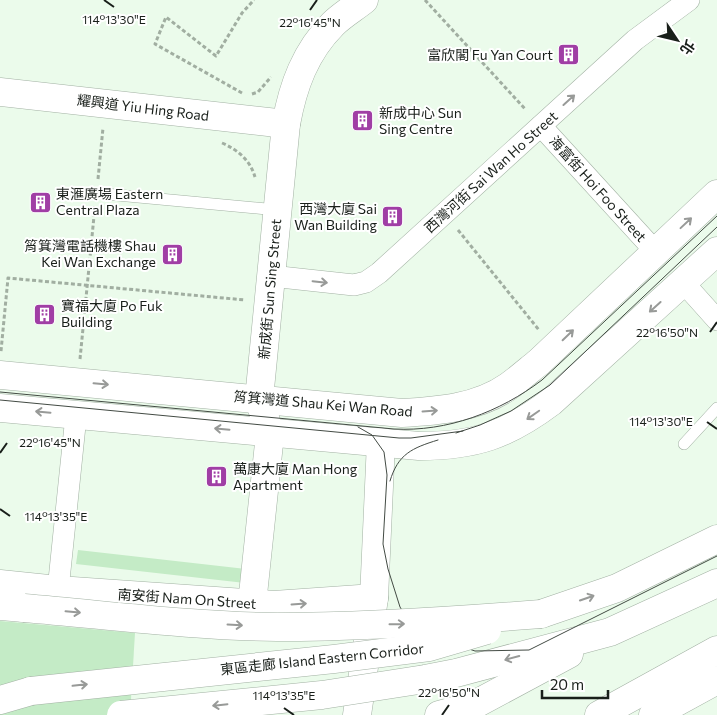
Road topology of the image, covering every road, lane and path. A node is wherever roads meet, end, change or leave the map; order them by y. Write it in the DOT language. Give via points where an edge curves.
graph roads {
  1 [pos="254,0"];
  2 [pos="364,0"];
  3 [pos="425,0"];
  4 [pos="689,0"];
  5 [pos="239,91"];
  6 [pos="0,92"];
  7 [pos="537,121"];
  8 [pos="286,124"];
  9 [pos="103,128"];
  10 [pos="221,143"];
  11 [pos="100,193"];
  12 [pos="717,194"];
  13 [pos="267,209"];
  14 [pos="458,229"];
  15 [pos="655,251"];
  16 [pos="717,251"];
  17 [pos="271,276"];
  18 [pos="682,282"];
  19 [pos="88,286"];
  20 [pos="250,301"];
  21 [pos="717,320"];
  22 [pos="541,332"];
  23 [pos="0,357"];
  24 [pos="80,367"];
  25 [pos="0,375"];
  26 [pos="259,399"];
  27 [pos="0,408"];
  28 [pos="717,408"];
  29 [pos="76,416"];
  30 [pos="270,434"];
  31 [pos="381,442"];
  32 [pos="684,444"];
  33 [pos="717,539"];
  34 [pos="717,583"];
  35 [pos="0,584"];
  36 [pos="58,590"];
  37 [pos="374,598"];
  38 [pos="252,604"];
  39 [pos="12,607"];
  40 [pos="541,614"];
  41 [pos="610,632"];
  42 [pos="717,650"];
  43 [pos="425,679"];
  44 [pos="717,680"];
  45 [pos="31,691"];
  46 [pos="0,693"];
  47 [pos="0,700"];
  48 [pos="121,715"];
  49 [pos="306,715"];
  50 [pos="357,715"];
  51 [pos="439,715"];
  52 [pos="599,715"];
  53 [pos="653,715"];
  1 -- 5 [label="path" via="242,13 216,56 166,17 155,44"];
  2 -- 8 [label="main road, 新成街 Sun Sing Street" via="334,22 317,42 298,77"];
  3 -- 7 [label="path"];
  7 -- 4 [label="street, 西灣河街 Sai Wan Ho Street, one-way"];
  6 -- 8 [label="main road, 耀興道 Yiu Hing Road"];
  7 -- 15 [label="street, 海富街 Hoi Foo Street"];
  17 -- 7 [label="street, 西灣河街 Sai Wan Ho Street, one-way" via="354,285 366,282"];
  8 -- 13 [label="main road, 新成街 Sun Sing Street"];
  9 -- 11 [label="path"];
  10 -- 13 [label="path" via="234,148 245,158 253,170 258,193"];
  11 -- 13 [label="lane"];
  11 -- 19 [label="path"];
  15 -- 12 [label="main road, 筲箕灣道 Shau Kei Wan Road, one-way"];
  13 -- 17 [label="main road, 新成街 Sun Sing Street"];
  14 -- 22 [label="path"];
  26 -- 15 [label="main road, 筲箕灣道 Shau Kei Wan Road, one-way" via="402,413 438,411 485,399 508,387 540,362"];
  16 -- 18 [label="main road"];
  17 -- 26 [label="main road, 新成街 Sun Sing Street"];
  18 -- 21 [label="street"];
  18 -- 31 [label="main road, one-way" via="551,402 508,430 466,443 419,446"];
  19 -- 20 [label="path"];
  19 -- 23 [label="path" via="8,278"];
  19 -- 24 [label="path"];
  25 -- 26 [label="main road, 筲箕灣道 Shau Kei Wan Road, one-way"];
  26 -- 30 [label="main road, 新成街 Sun Sing Street"];
  29 -- 27 [label="main road, one-way"];
  28 -- 32 [label="lane"];
  30 -- 29 [label="main road, one-way"];
  29 -- 36 [label="street"];
  30 -- 31 [label="main road"];
  30 -- 38 [label="main road, 新成街 Sun Sing Street"];
  31 -- 37 [label="main road"];
  40 -- 33 [label="main road, 東區走廊 Island Eastern Corridor, one-way" via="617,588"];
  34 -- 41 [label="main road"];
  35 -- 36 [label="main road, 南安街 Nam On Street"];
  36 -- 38 [label="main road, 南安街 Nam On Street"];
  38 -- 37 [label="main road, 南安街 Nam On Street, one-way"];
  37 -- 50 [label="main road"];
  39 -- 40 [label="main road, one-way, bridge" via="278,627 421,624"];
  45 -- 40 [label="main road, 東區走廊 Island Eastern Corridor, one-way, bridge" via="429,647"];
  41 -- 43 [label="main road, one-way"];
  41 -- 51 [label="main road" via="472,706"];
  42 -- 52 [label="main road"];
  43 -- 48 [label="main road, one-way, bridge" via="322,695"];
  43 -- 49 [label="main road, bridge" via="351,705"];
  44 -- 53 [label="main road"];
  45 -- 46 [label="main road"];
  45 -- 47 [label="main road, 東區走廊 Island Eastern Corridor"];
}
